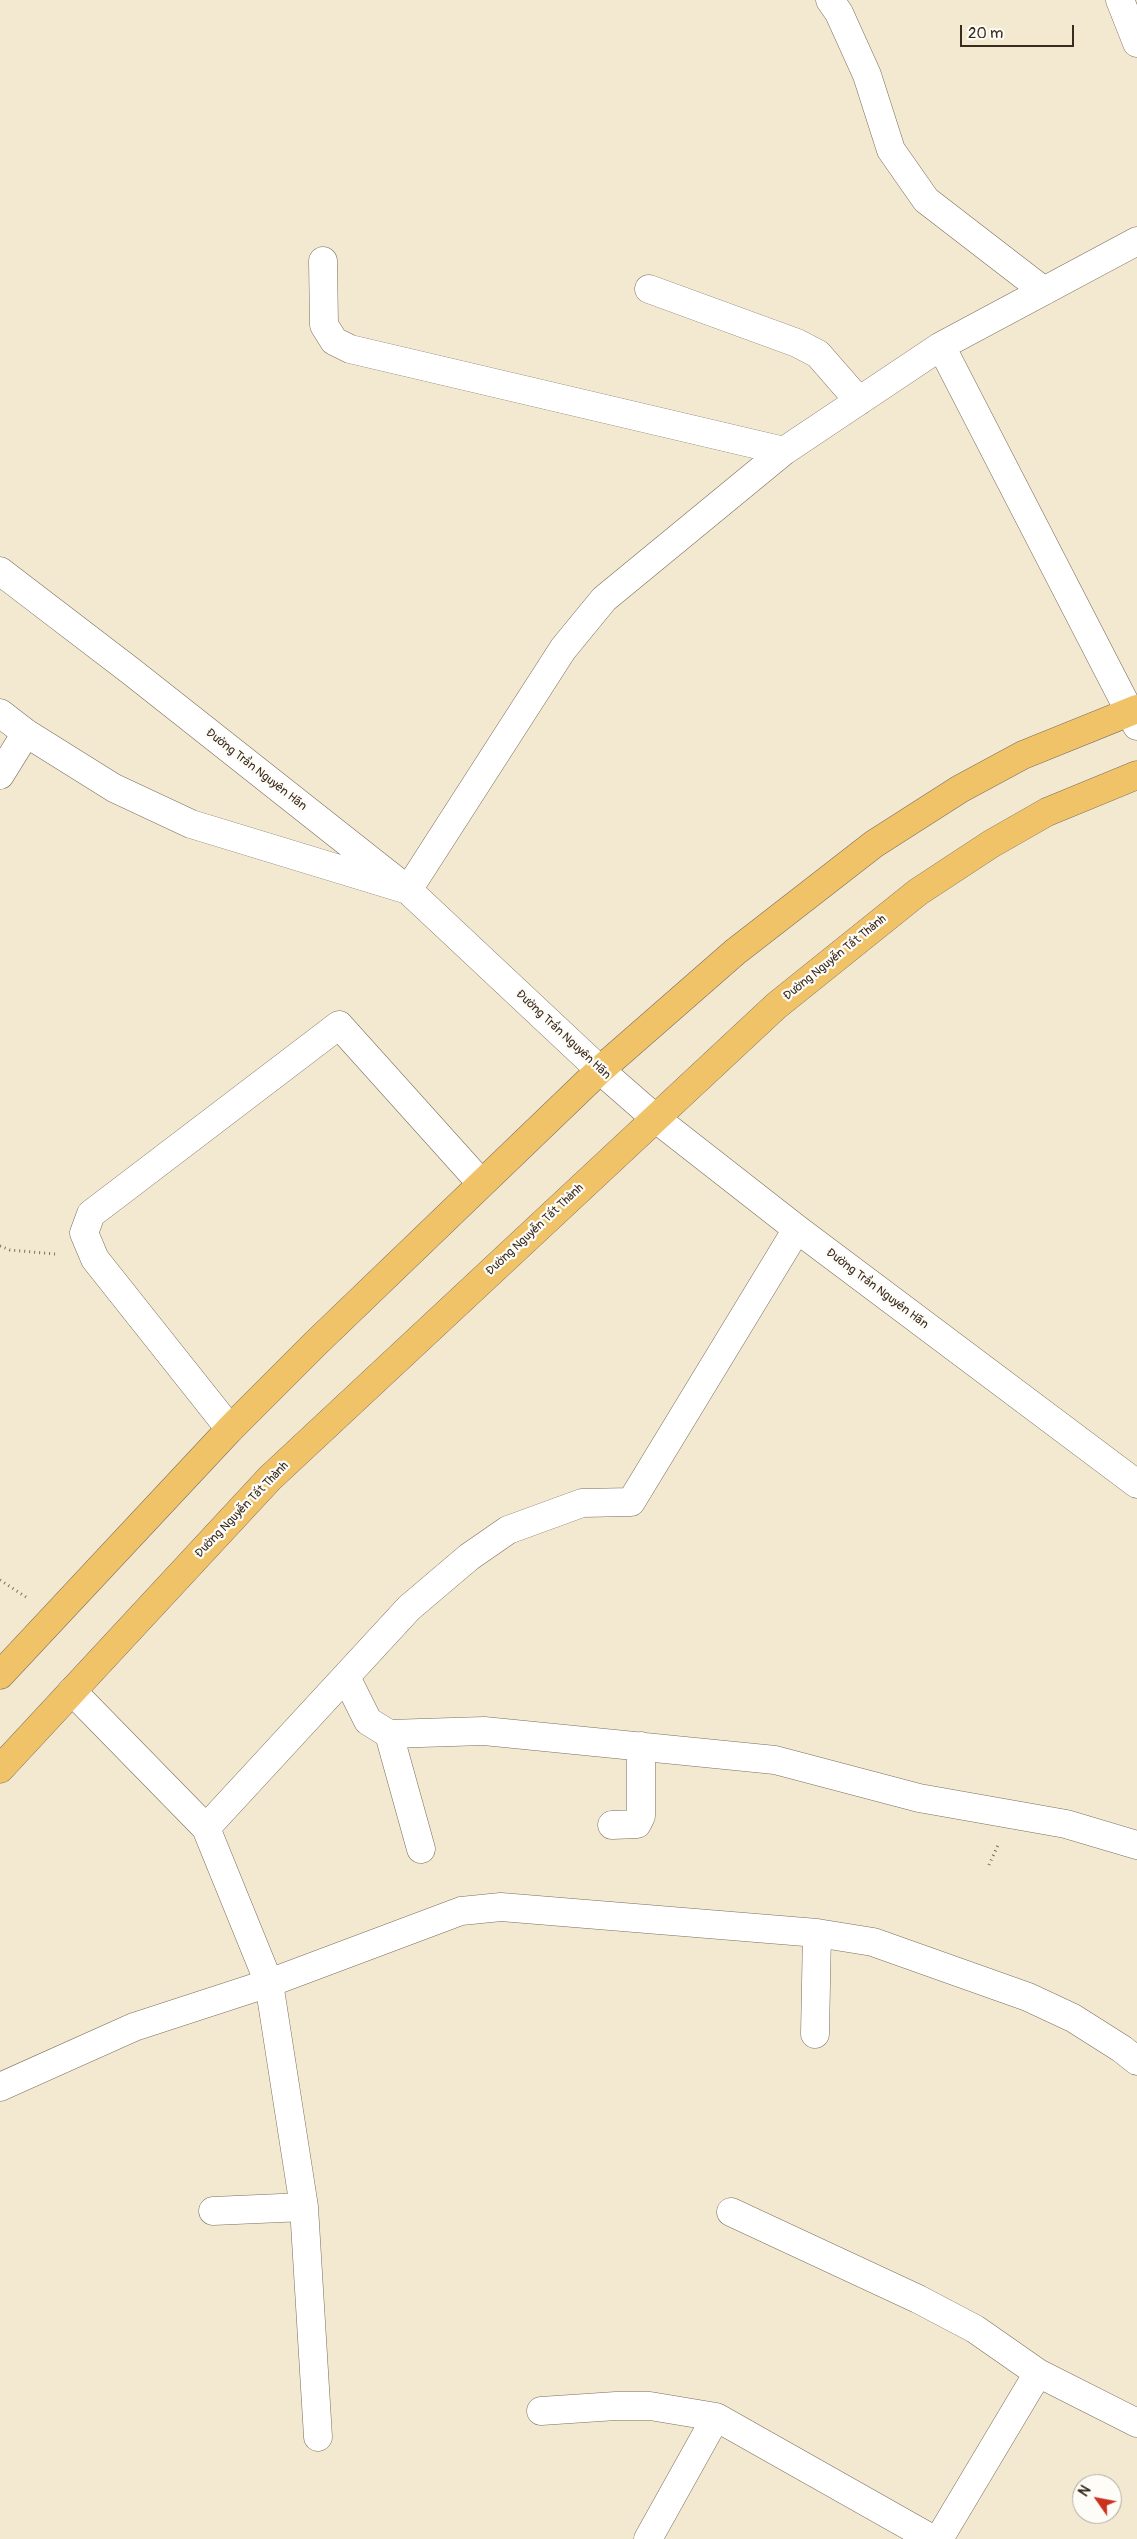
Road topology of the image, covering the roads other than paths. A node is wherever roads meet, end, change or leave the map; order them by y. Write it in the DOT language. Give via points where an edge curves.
graph roads {
  1 [pos="830,0"];
  2 [pos="1120,0"];
  3 [pos="1137,43"];
  4 [pos="1137,241"];
  5 [pos="323,261"];
  6 [pos="649,289"];
  7 [pos="1044,291"];
  8 [pos="942,346"];
  9 [pos="859,401"];
  10 [pos="784,451"];
  11 [pos="0,571"];
  12 [pos="0,713"];
  13 [pos="1135,715"];
  14 [pos="26,733"];
  15 [pos="0,775"];
  16 [pos="1137,775"];
  17 [pos="408,890"];
  18 [pos="600,1070"];
  19 [pos="655,1118"];
  20 [pos="481,1183"];
  21 [pos="796,1229"];
  22 [pos="230,1429"];
  23 [pos="1137,1484"];
  24 [pos="0,1675"];
  25 [pos="346,1677"];
  26 [pos="72,1691"];
  27 [pos="389,1734"];
  28 [pos="641,1746"];
  29 [pos="0,1770"];
  30 [pos="612,1825"];
  31 [pos="206,1828"];
  32 [pos="1137,1845"];
  33 [pos="421,1849"];
  34 [pos="817,1933"];
  35 [pos="268,1983"];
  36 [pos="815,2034"];
  37 [pos="1137,2061"];
  38 [pos="0,2087"];
  39 [pos="304,2208"];
  40 [pos="213,2211"];
  41 [pos="731,2212"];
  42 [pos="1038,2373"];
  43 [pos="541,2411"];
  44 [pos="716,2417"];
  45 [pos="1137,2423"];
  46 [pos="318,2437"];
  47 [pos="648,2539"];
  48 [pos="932,2539"];
  49 [pos="939,2539"];
  1 -- 7 [label="street" via="866,75 891,150 926,200"];
  2 -- 3 [label="street"];
  4 -- 7 [label="street"];
  5 -- 10 [label="street" via="324,325 334,341 350,349"];
  6 -- 9 [label="street" via="797,343 818,354"];
  7 -- 8 [label="street"];
  8 -- 9 [label="street"];
  8 -- 13 [label="street"];
  9 -- 10 [label="street"];
  10 -- 17 [label="street" via="604,599 563,649"];
  11 -- 17 [label="street, Đường Trần Nguyên Hãn"];
  12 -- 14 [label="street"];
  13 -- 18 [label="main road" via="1023,755 960,789 874,844 735,952"];
  14 -- 15 [label="street"];
  14 -- 17 [label="street" via="114,788 192,824"];
  16 -- 19 [label="main road, Đường Nguyễn Tất Thành" via="1047,812 918,892 776,1006"];
  17 -- 18 [label="street, Đường Trần Nguyên Hãn"];
  18 -- 19 [label="street, Đường Trần Nguyên Hãn"];
  18 -- 20 [label="main road"];
  19 -- 21 [label="street, Đường Trần Nguyên Hãn"];
  19 -- 26 [label="main road, Đường Nguyễn Tất Thành" via="270,1478"];
  20 -- 22 [label="main road"];
  20 -- 22 [label="street" via="339,1025 91,1214 84,1234 95,1259"];
  21 -- 23 [label="street, Đường Trần Nguyên Hãn"];
  21 -- 25 [label="street" via="631,1502 582,1503 508,1530 469,1557 409,1608"];
  22 -- 24 [label="main road"];
  25 -- 27 [label="street" via="368,1721"];
  25 -- 31 [label="street"];
  26 -- 29 [label="main road, Đường Nguyễn Tất Thành"];
  26 -- 31 [label="street"];
  27 -- 28 [label="street" via="484,1731"];
  27 -- 33 [label="street"];
  28 -- 30 [label="street" via="640,1816 637,1824"];
  28 -- 32 [label="street" via="775,1760 919,1798 1066,1824"];
  31 -- 35 [label="street"];
  34 -- 35 [label="street" via="501,1907 462,1911"];
  34 -- 36 [label="street"];
  34 -- 37 [label="street" via="873,1942 1028,1997 1073,2018"];
  35 -- 38 [label="street" via="134,2027"];
  35 -- 39 [label="street"];
  39 -- 40 [label="street"];
  39 -- 46 [label="street"];
  41 -- 42 [label="street" via="918,2298 975,2329"];
  42 -- 45 [label="street"];
  42 -- 49 [label="street"];
  43 -- 44 [label="street" via="650,2406"];
  44 -- 47 [label="street"];
  44 -- 48 [label="street"];
}
